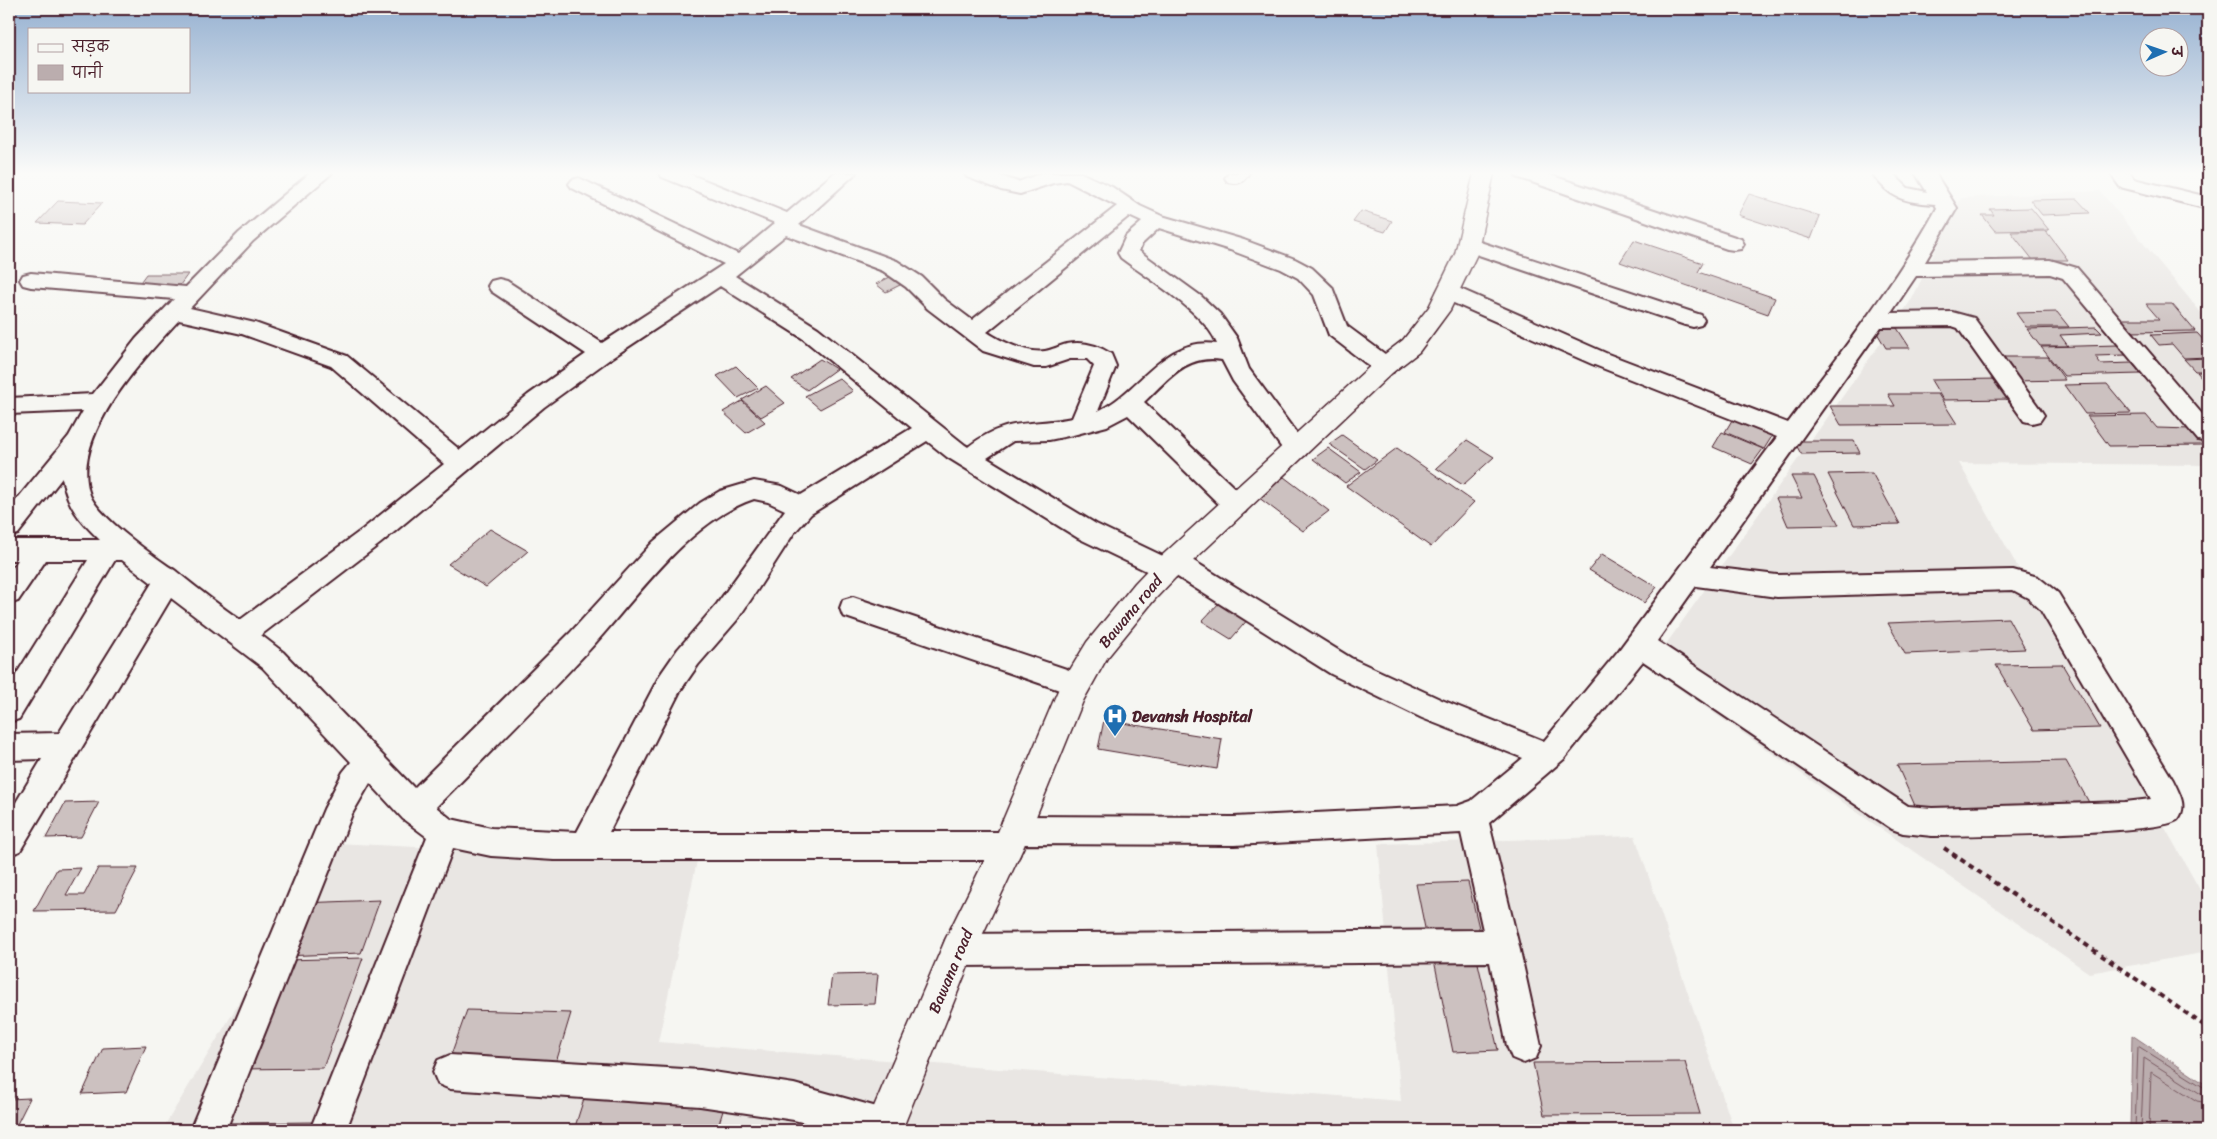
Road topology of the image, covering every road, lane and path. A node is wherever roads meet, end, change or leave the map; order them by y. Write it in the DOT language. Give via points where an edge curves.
graph roads {
  1 [pos="259,226"];
  2 [pos="665,226"];
  3 [pos="785,226"];
  4 [pos="793,226"];
  5 [pos="1104,226"];
  6 [pos="1149,226"];
  7 [pos="1175,226"];
  8 [pos="1472,226"];
  9 [pos="1681,226"];
  10 [pos="1936,226"];
  11 [pos="1468,244"];
  12 [pos="1734,244"];
  13 [pos="740,263"];
  14 [pos="1910,269"];
  15 [pos="721,277"];
  16 [pos="31,280"];
  17 [pos="499,286"];
  18 [pos="1448,292"];
  19 [pos="182,303"];
  20 [pos="1694,320"];
  21 [pos="1875,320"];
  22 [pos="972,332"];
  23 [pos="602,354"];
  24 [pos="1232,354"];
  25 [pos="1385,366"];
  26 [pos="100,402"];
  27 [pos="1130,403"];
  28 [pos="10,407"];
  29 [pos="2032,415"];
  30 [pos="1081,424"];
  31 [pos="928,429"];
  32 [pos="1793,434"];
  33 [pos="2206,434"];
  34 [pos="79,440"];
  35 [pos="1296,449"];
  36 [pos="969,459"];
  37 [pos="459,463"];
  38 [pos="1236,505"];
  39 [pos="802,507"];
  40 [pos="9,526"];
  41 [pos="9,550"];
  42 [pos="38,550"];
  43 [pos="118,550"];
  44 [pos="1170,566"];
  45 [pos="1691,575"];
  46 [pos="168,579"];
  47 [pos="9,593"];
  48 [pos="854,608"];
  49 [pos="241,635"];
  50 [pos="1639,644"];
  51 [pos="1077,684"];
  52 [pos="9,710"];
  53 [pos="65,746"];
  54 [pos="9,747"];
  55 [pos="1547,755"];
  56 [pos="370,761"];
  57 [pos="414,809"];
  58 [pos="1472,817"];
  59 [pos="444,832"];
  60 [pos="1011,838"];
  61 [pos="9,842"];
  62 [pos="586,846"];
  63 [pos="1943,847"];
  64 [pos="1503,946"];
  65 [pos="958,950"];
  66 [pos="2208,1028"];
  67 [pos="1524,1046"];
  68 [pos="450,1072"];
  69 [pos="883,1129"];
  70 [pos="208,1130"];
  71 [pos="328,1130"];
  1 -- 19 [label="street"];
  2 -- 13 [label="street"];
  3 -- 13 [label="street"];
  4 -- 22 [label="street" via="890,266 914,282"];
  5 -- 22 [label="street"];
  6 -- 24 [label="street" via="1133,241 1128,253 1212,319 1226,338"];
  7 -- 25 [label="street" via="1245,248 1305,273 1324,292 1337,330"];
  8 -- 11 [label="main road, Bawana road"];
  9 -- 12 [label="street"];
  10 -- 14 [label="street"];
  11 -- 18 [label="main road, Bawana road"];
  11 -- 20 [label="street"];
  13 -- 15 [label="street"];
  14 -- 21 [label="street"];
  14 -- 33 [label="street" via="2050,267 2070,273"];
  15 -- 23 [label="street"];
  15 -- 31 [label="street" via="810,333"];
  16 -- 19 [label="street"];
  17 -- 23 [label="street"];
  18 -- 25 [label="main road, Bawana road" via="1439,310 1411,346"];
  18 -- 32 [label="street" via="1600,359"];
  19 -- 26 [label="street" via="144,344"];
  19 -- 37 [label="street" via="339,361"];
  21 -- 29 [label="street" via="1952,319 1966,323"];
  21 -- 32 [label="street"];
  22 -- 30 [label="street" via="991,346 1034,359 1080,350 1099,355 1104,366"];
  23 -- 37 [label="street" via="536,400"];
  24 -- 27 [label="street" via="1214,349 1200,350 1176,361 1159,372"];
  24 -- 35 [label="street" via="1242,375"];
  25 -- 35 [label="main road, Bawana road"];
  26 -- 28 [label="street"];
  26 -- 34 [label="street"];
  27 -- 30 [label="street" via="1110,415"];
  27 -- 38 [label="street"];
  30 -- 36 [label="street" via="1008,434"];
  31 -- 36 [label="street"];
  31 -- 39 [label="street"];
  32 -- 45 [label="street"];
  34 -- 40 [label="street"];
  34 -- 43 [label="street" via="73,471 78,495"];
  35 -- 38 [label="main road, Bawana road"];
  36 -- 44 [label="street" via="1087,531"];
  37 -- 49 [label="street" via="372,536"];
  38 -- 44 [label="main road, Bawana road"];
  39 -- 57 [label="street" via="774,493 754,490 729,498 709,510 662,549 580,641"];
  39 -- 62 [label="street" via="785,526 727,612 670,682"];
  41 -- 42 [label="street"];
  42 -- 43 [label="street"];
  42 -- 47 [label="street"];
  43 -- 46 [label="street"];
  43 -- 52 [label="street"];
  44 -- 51 [label="main road, Bawana road" via="1145,590 1103,643"];
  44 -- 55 [label="street" via="1341,666 1432,709"];
  45 -- 50 [label="street"];
  45 -- 50 [label="street" via="1777,586 2013,580 2033,587 2049,601 2162,790 2168,802 2167,810 2125,816 1932,822 1903,819"];
  46 -- 49 [label="street"];
  46 -- 53 [label="street"];
  48 -- 51 [label="street"];
  49 -- 56 [label="street" via="273,660"];
  50 -- 55 [label="street"];
  51 -- 60 [label="main road, Bawana road"];
  53 -- 54 [label="street"];
  53 -- 61 [label="street"];
  55 -- 58 [label="street"];
  56 -- 57 [label="street"];
  56 -- 70 [label="street" via="354,781 339,809"];
  57 -- 59 [label="street"];
  58 -- 60 [label="street" via="1234,831"];
  58 -- 64 [label="street"];
  59 -- 62 [label="street" via="491,842"];
  59 -- 71 [label="street"];
  60 -- 62 [label="street"];
  60 -- 65 [label="main road, Bawana road"];
  63 -- 66 [label="path"];
  64 -- 65 [label="street"];
  64 -- 67 [label="street"];
  65 -- 69 [label="main road, Bawana road"];
  68 -- 69 [label="street" via="700,1088 794,1102"];
}
